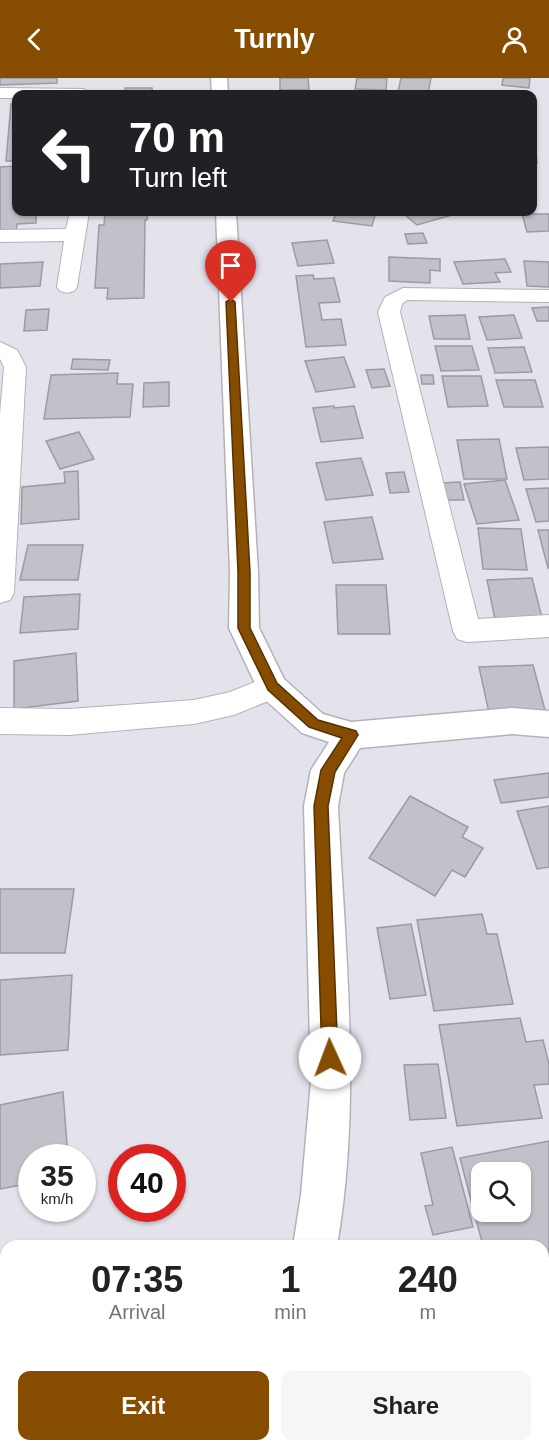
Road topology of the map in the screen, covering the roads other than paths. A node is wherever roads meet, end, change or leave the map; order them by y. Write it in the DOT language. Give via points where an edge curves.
graph roads {
  1 [pos="78,216"];
  2 [pos="226,216"];
  3 [pos="75,235"];
  4 [pos="0,236"];
  5 [pos="67,287"];
  6 [pos="549,296"];
  7 [pos="0,349"];
  8 [pos="0,593"];
  9 [pos="549,626"];
  10 [pos="272,687"];
  11 [pos="0,721"];
  12 [pos="549,724"];
  13 [pos="351,735"];
  14 [pos="316,1240"];
  1 -- 3 [label="street"];
  2 -- 10 [label="street" via="244,628"];
  3 -- 4 [label="street"];
  3 -- 5 [label="street"];
  6 -- 9 [label="street" via="403,294 392,301 389,312 467,631"];
  7 -- 8 [label="street" via="15,366"];
  10 -- 11 [label="street" via="234,703 194,712 69,722"];
  10 -- 13 [label="street" via="313,724"];
  12 -- 13 [label="street" via="512,721"];
  13 -- 14 [label="street" via="328,770 321,806 331,1081"];
}
